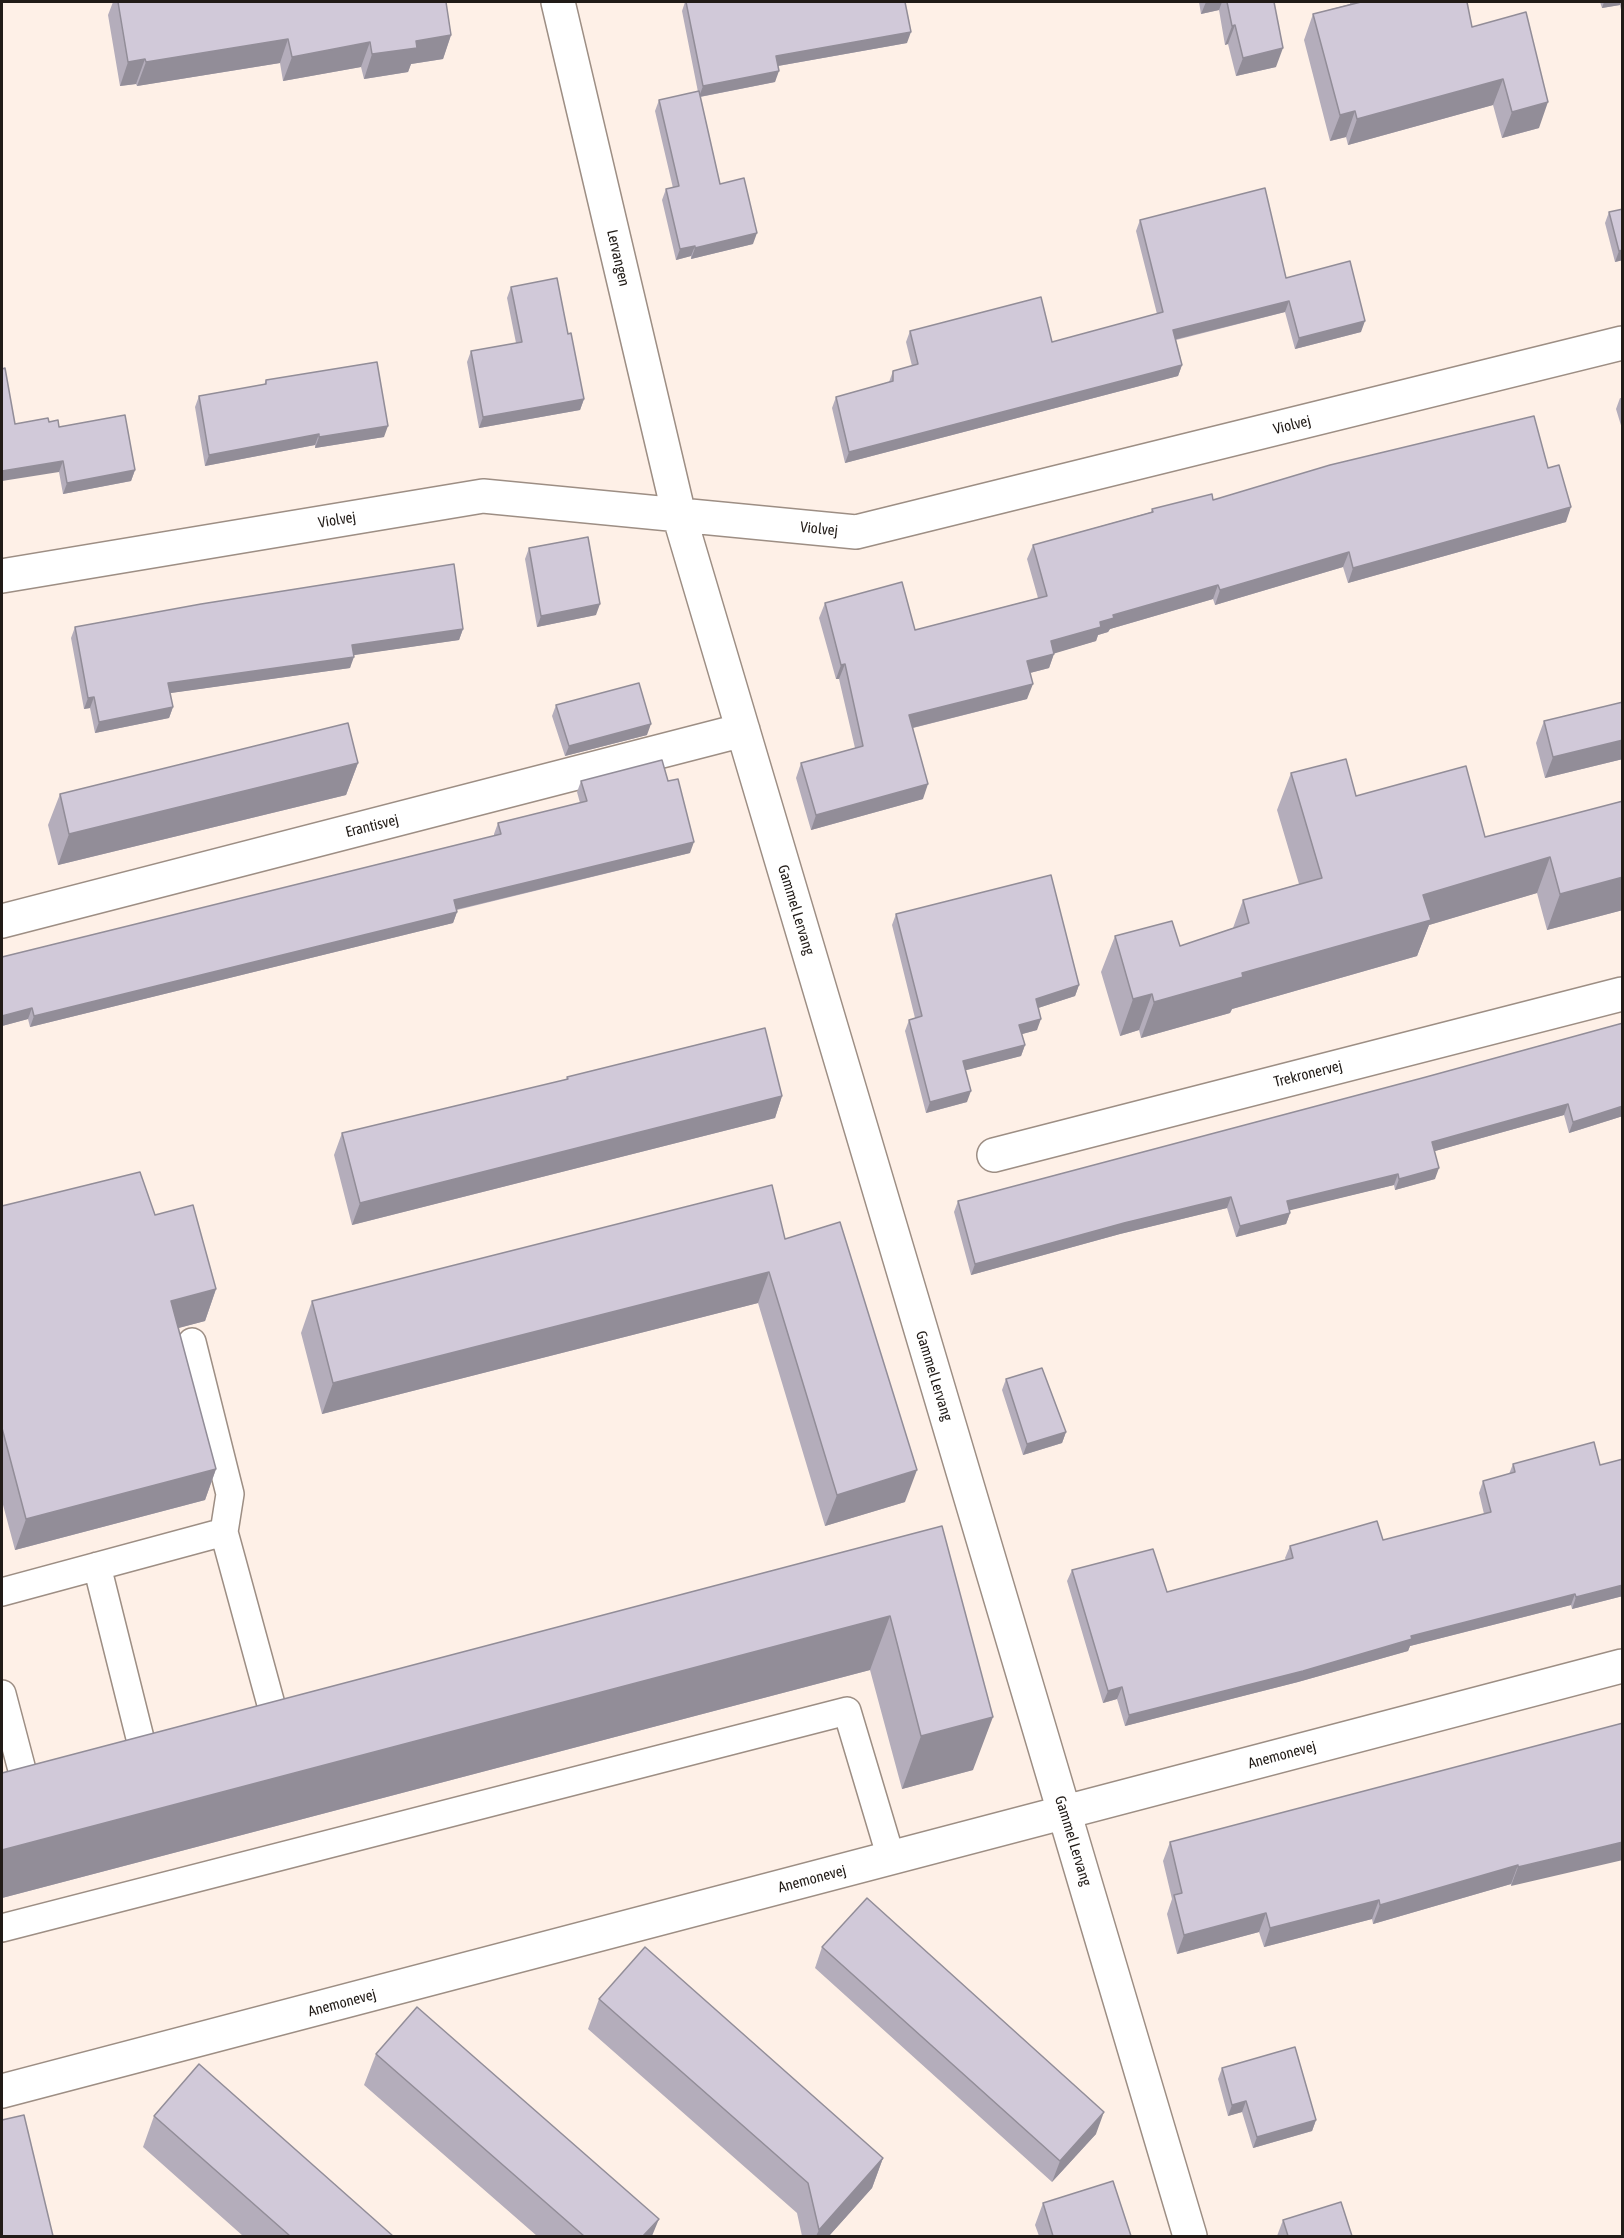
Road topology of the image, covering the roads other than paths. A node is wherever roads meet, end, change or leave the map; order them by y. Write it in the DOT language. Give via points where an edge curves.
graph roads {
  1 [pos="558,2"];
  2 [pos="1623,343"];
  3 [pos="679,515"];
  4 [pos="2,576"];
  5 [pos="743,730"];
  6 [pos="2,921"];
  7 [pos="1623,994"];
  8 [pos="994,1155"];
  9 [pos="192,1342"];
  10 [pos="224,1532"];
  11 [pos="97,1566"];
  12 [pos="2,1592"];
  13 [pos="1623,1666"];
  14 [pos="2,1694"];
  15 [pos="272,1708"];
  16 [pos="141,1742"];
  17 [pos="22,1770"];
  18 [pos="1064,1812"];
  19 [pos="891,1858"];
  20 [pos="2,1928"];
  21 [pos="2,2091"];
  22 [pos="1190,2236"];
  1 -- 3 [label="street, Lervangen"];
  2 -- 3 [label="street, Violvej" via="856,532"];
  3 -- 4 [label="street, Violvej" via="483,496"];
  3 -- 5 [label="street, Gammel Lervang"];
  5 -- 6 [label="street, Erantisvej"];
  5 -- 18 [label="street, Gammel Lervang"];
  7 -- 8 [label="street, Trekronervej"];
  9 -- 10 [label="lane" via="230,1494"];
  10 -- 11 [label="lane"];
  10 -- 15 [label="lane"];
  11 -- 12 [label="lane"];
  11 -- 16 [label="lane"];
  13 -- 18 [label="street, Anemonevej"];
  14 -- 17 [label="lane"];
  18 -- 19 [label="street, Anemonevej"];
  18 -- 22 [label="street, Gammel Lervang"];
  19 -- 20 [label="lane" via="847,1711"];
  19 -- 21 [label="street, Anemonevej"];
}
